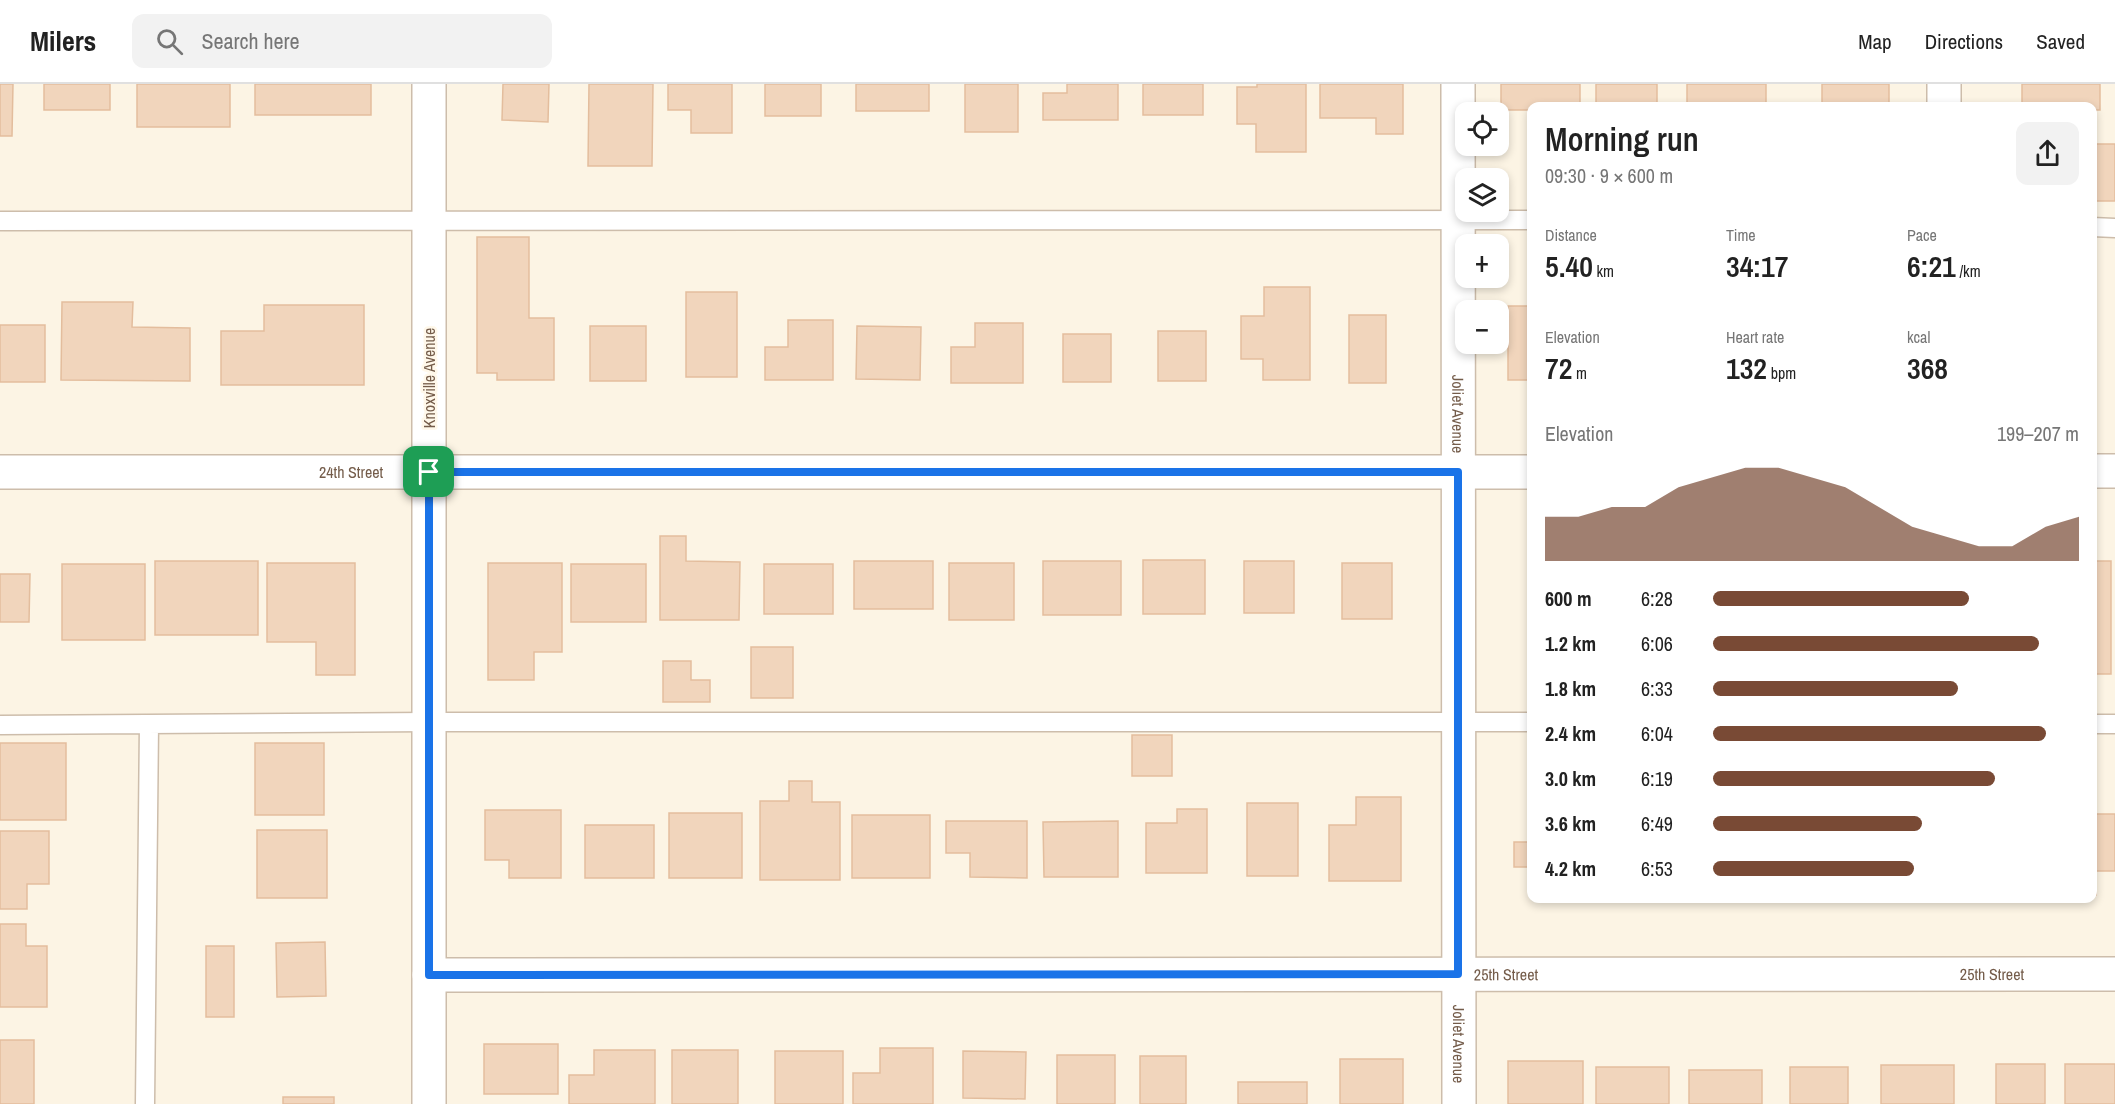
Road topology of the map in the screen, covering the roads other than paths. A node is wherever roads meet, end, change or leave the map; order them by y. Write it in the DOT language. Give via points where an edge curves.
graph roads {
  1 [pos="429,84"];
  2 [pos="1458,84"];
  3 [pos="1944,84"];
  4 [pos="1944,102"];
  5 [pos="1458,168"];
  6 [pos="1455,220"];
  7 [pos="1509,220"];
  8 [pos="1527,220"];
  9 [pos="0,221"];
  10 [pos="429,222"];
  11 [pos="1458,222"];
  12 [pos="2097,227"];
  13 [pos="2115,228"];
  14 [pos="1527,471"];
  15 [pos="2097,471"];
  16 [pos="2115,471"];
  17 [pos="0,472"];
  18 [pos="429,472"];
  19 [pos="1458,472"];
  20 [pos="429,722"];
  21 [pos="1458,722"];
  22 [pos="1527,722"];
  23 [pos="149,724"];
  24 [pos="2097,724"];
  25 [pos="2115,724"];
  26 [pos="0,725"];
  27 [pos="1458,974"];
  28 [pos="2115,974"];
  29 [pos="429,975"];
  30 [pos="145,1104"];
  31 [pos="429,1104"];
  32 [pos="1459,1104"];
  1 -- 10 [label="street, Knoxville Avenue"];
  2 -- 5 [label="street, Joliet Avenue"];
  3 -- 4 [label="street"];
  6 -- 10 [label="lane"];
  7 -- 8 [label="lane"];
  9 -- 10 [label="lane"];
  10 -- 18 [label="street, Knoxville Avenue"];
  11 -- 19 [label="street, Joliet Avenue"];
  12 -- 13 [label="lane"];
  14 -- 19 [label="street, 24th Street"];
  15 -- 16 [label="street"];
  17 -- 18 [label="street, 24th Street"];
  18 -- 19 [label="street, 24th Street"];
  18 -- 20 [label="street, Knoxville Avenue"];
  19 -- 21 [label="street, Joliet Avenue"];
  20 -- 21 [label="lane"];
  20 -- 23 [label="lane"];
  20 -- 29 [label="street, Knoxville Avenue"];
  21 -- 22 [label="lane"];
  21 -- 27 [label="street, Joliet Avenue"];
  23 -- 26 [label="lane"];
  23 -- 30 [label="lane"];
  24 -- 25 [label="lane"];
  27 -- 28 [label="street, 25th Street"];
  27 -- 29 [label="street, 25th Street"];
  27 -- 32 [label="street, Joliet Avenue"];
  29 -- 31 [label="street, Knoxville Avenue"];
}
